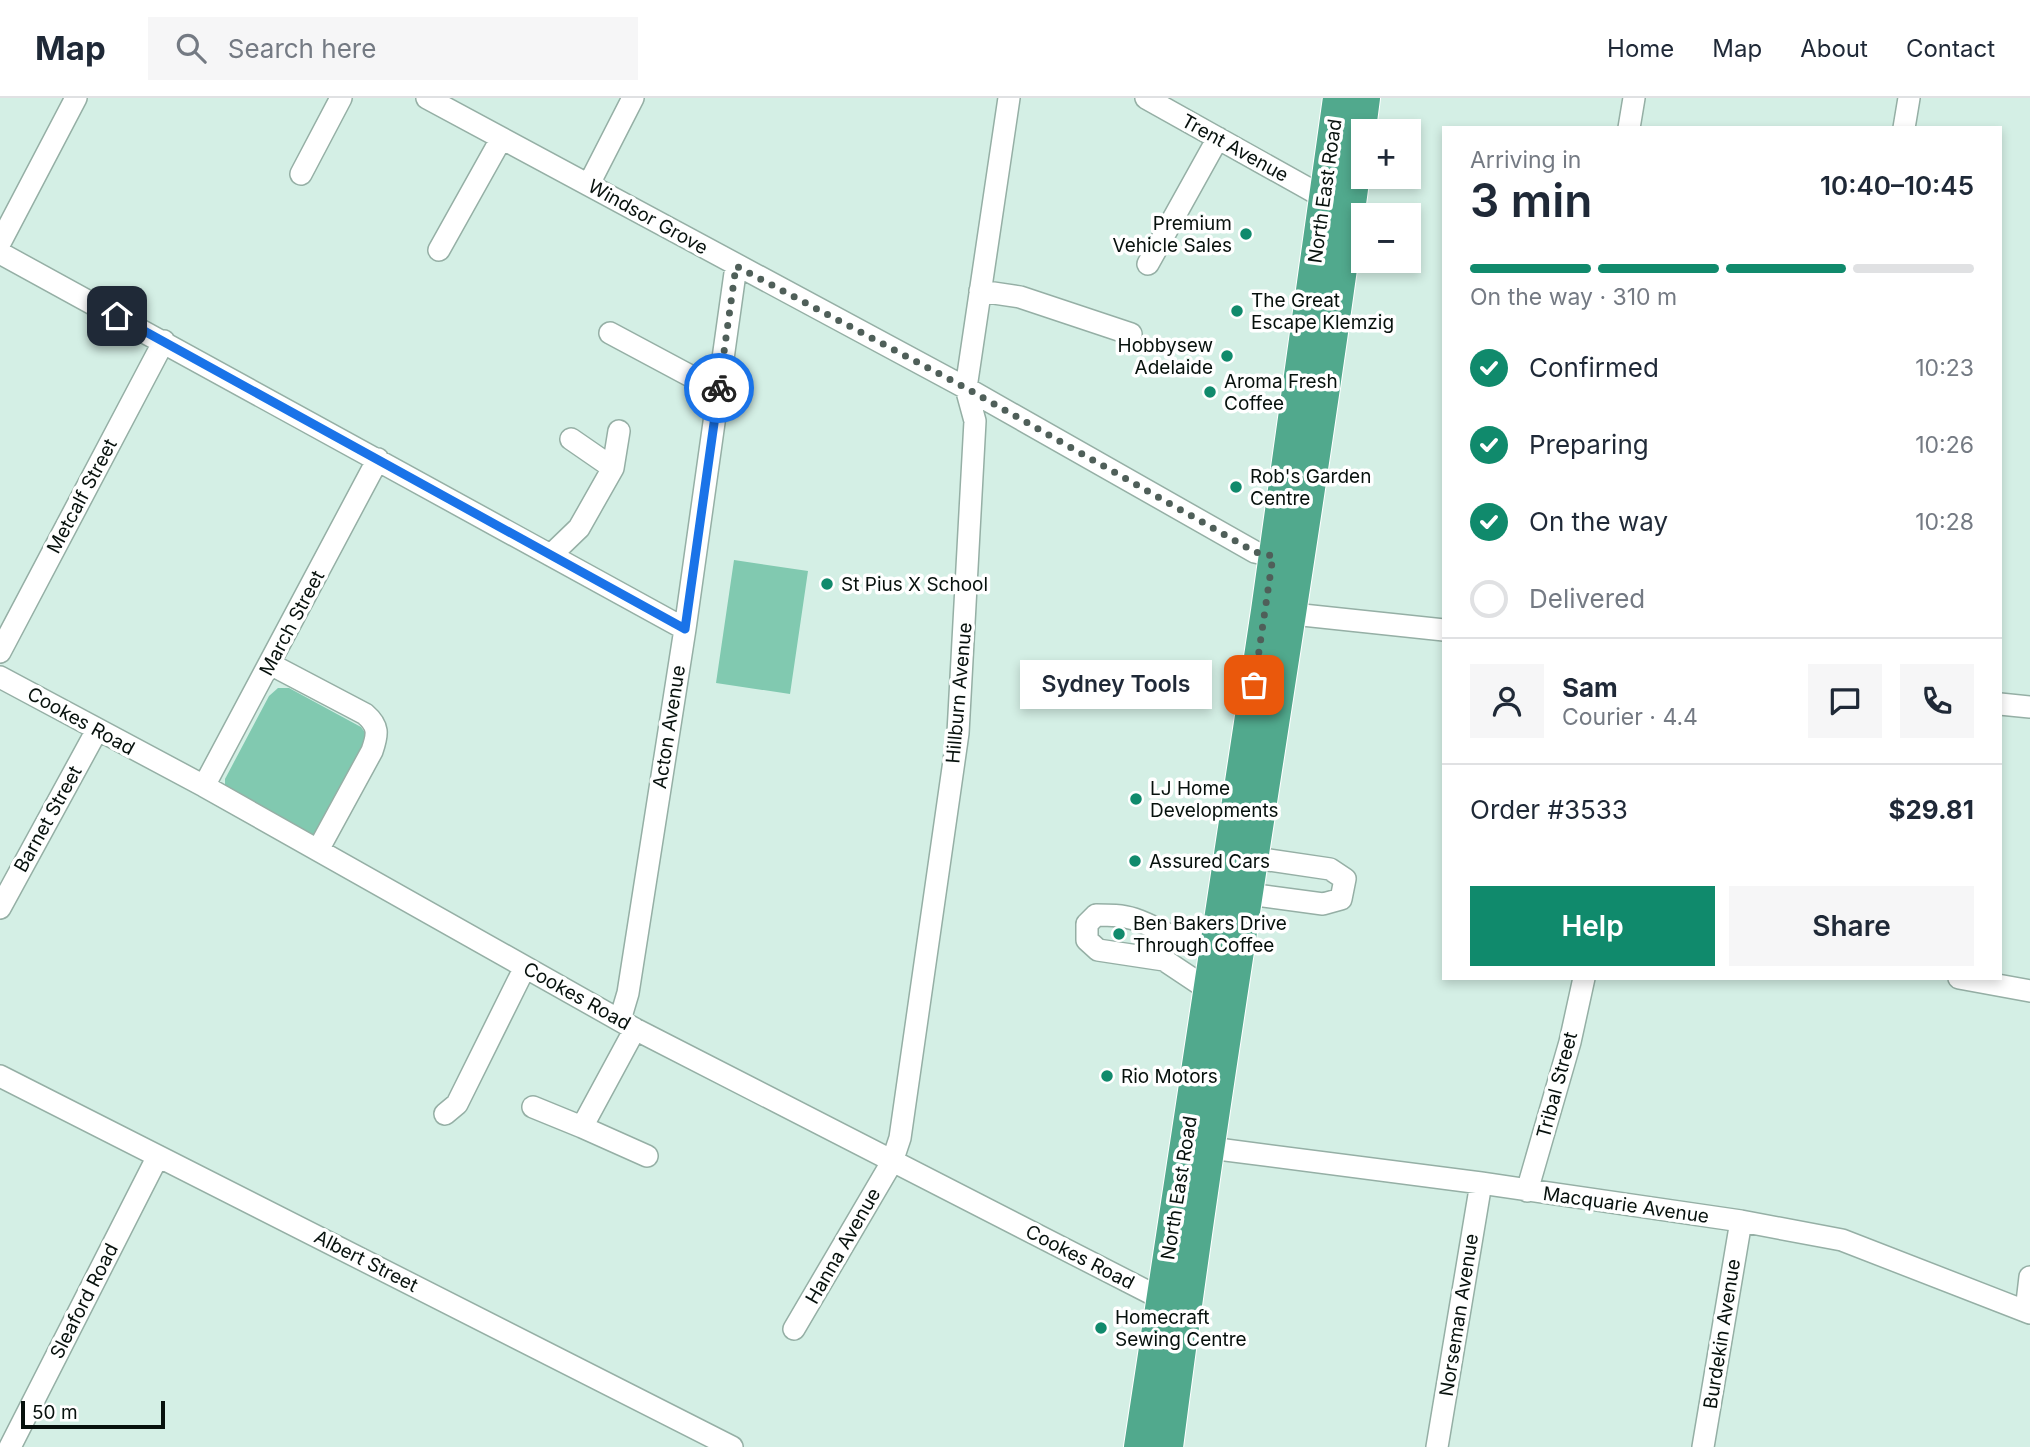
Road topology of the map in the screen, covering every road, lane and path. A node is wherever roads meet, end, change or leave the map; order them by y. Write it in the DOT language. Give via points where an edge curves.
graph roads {
  1 [pos="76,98"];
  2 [pos="341,98"];
  3 [pos="427,98"];
  4 [pos="633,98"];
  5 [pos="1009,98"];
  6 [pos="1146,98"];
  7 [pos="1338,98"];
  8 [pos="1365,98"];
  9 [pos="1633,98"];
  10 [pos="1909,98"];
  11 [pos="1629,126"];
  12 [pos="1904,126"];
  13 [pos="1218,138"];
  14 [pos="501,139"];
  15 [pos="301,174"];
  16 [pos="589,184"];
  17 [pos="1338,200"];
  18 [pos="0,243"];
  19 [pos="439,250"];
  20 [pos="0,253"];
  21 [pos="1149,264"];
  22 [pos="736,266"];
  23 [pos="980,291"];
  24 [pos="610,333"];
  25 [pos="1131,334"];
  26 [pos="163,341"];
  27 [pos="719,386"];
  28 [pos="966,388"];
  29 [pos="619,431"];
  30 [pos="571,439"];
  31 [pos="379,459"];
  32 [pos="613,468"];
  33 [pos="551,555"];
  34 [pos="1287,557"];
  35 [pos="1279,612"];
  36 [pos="685,629"];
  37 [pos="1442,630"];
  38 [pos="0,652"];
  39 [pos="270,664"];
  40 [pos="0,677"];
  41 [pos="2002,704"];
  42 [pos="2030,707"];
  43 [pos="97,730"];
  44 [pos="204,786"];
  45 [pos="318,850"];
  46 [pos="1242,857"];
  47 [pos="1236,893"];
  48 [pos="0,908"];
  49 [pos="1217,937"];
  50 [pos="525,967"];
  51 [pos="1584,980"];
  52 [pos="1970,980"];
  53 [pos="1209,990"];
  54 [pos="2030,991"];
  55 [pos="627,1024"];
  56 [pos="0,1076"];
  57 [pos="533,1107"];
  58 [pos="445,1114"];
  59 [pos="582,1127"];
  60 [pos="1198,1146"];
  61 [pos="158,1156"];
  62 [pos="647,1156"];
  63 [pos="892,1163"];
  64 [pos="1481,1183"];
  65 [pos="1527,1191"];
  66 [pos="1741,1221"];
  67 [pos="2030,1278"];
  68 [pos="1175,1300"];
  69 [pos="2028,1312"];
  70 [pos="794,1329"];
  71 [pos="10,1447"];
  72 [pos="732,1447"];
  73 [pos="1139,1447"];
  74 [pos="1168,1447"];
  75 [pos="1437,1447"];
  76 [pos="1703,1447"];
  1 -- 18 [label="street"];
  2 -- 15 [label="street"];
  3 -- 14 [label="street, Windsor Grove"];
  4 -- 16 [label="street"];
  5 -- 23 [label="street, Hillburn Avenue"];
  6 -- 13 [label="street, Trent Avenue"];
  7 -- 17 [label="highway, North East Road"];
  8 -- 17 [label="highway, North East Road"];
  9 -- 11 [label="street"];
  10 -- 12 [label="street"];
  13 -- 17 [label="street, Trent Avenue"];
  13 -- 21 [label="street"];
  14 -- 16 [label="street, Windsor Grove"];
  14 -- 19 [label="street"];
  16 -- 22 [label="street, Windsor Grove"];
  17 -- 34 [label="highway, North East Road"];
  20 -- 26 [label="street"];
  22 -- 27 [label="street, Acton Avenue"];
  22 -- 28 [label="street, Windsor Grove"];
  23 -- 25 [label="street" via="1020,297"];
  23 -- 28 [label="street, Hillburn Avenue"];
  24 -- 27 [label="street" via="696,379"];
  26 -- 31 [label="street"];
  26 -- 38 [label="street, Metcalf Street"];
  27 -- 36 [label="street, Acton Avenue"];
  28 -- 34 [label="street, Windsor Grove" via="1239,543"];
  28 -- 63 [label="street, Hillburn Avenue" via="975,421 958,733 900,1138"];
  29 -- 32 [label="street"];
  30 -- 32 [label="street"];
  31 -- 33 [label="street"];
  31 -- 39 [label="street, March Street"];
  32 -- 33 [label="street" via="579,528"];
  33 -- 36 [label="street"];
  34 -- 35 [label="highway, North East Road"];
  35 -- 37 [label="street"];
  35 -- 46 [label="highway, North East Road"];
  36 -- 55 [label="street, Acton Avenue" via="628,993"];
  39 -- 44 [label="street, March Street"];
  39 -- 45 [label="street" via="375,723 378,736 372,751"];
  40 -- 43 [label="street, Cookes Road"];
  41 -- 42 [label="street"];
  43 -- 44 [label="street, Cookes Road"];
  43 -- 48 [label="street, Barnet Street"];
  44 -- 45 [label="street, Cookes Road"];
  45 -- 50 [label="street, Cookes Road"];
  46 -- 47 [label="highway, North East Road"];
  46 -- 47 [label="street" via="1330,869 1345,879 1341,899 1323,905"];
  47 -- 49 [label="highway, North East Road"];
  47 -- 60 [label="highway, North East Road"];
  49 -- 53 [label="highway, North East Road"];
  49 -- 53 [label="street" via="1194,943 1115,915 1096,915 1087,924 1087,940 1098,950 1164,960"];
  50 -- 55 [label="street, Cookes Road"];
  50 -- 58 [label="street" via="457,1104"];
  51 -- 65 [label="street, Tribal Street"];
  52 -- 54 [label="street"];
  53 -- 60 [label="highway, North East Road"];
  55 -- 59 [label="street, Acton Avenue"];
  55 -- 63 [label="street, Cookes Road"];
  56 -- 61 [label="street, Albert Street"];
  57 -- 59 [label="street"];
  59 -- 62 [label="street"];
  60 -- 64 [label="street, Macquarie Avenue"];
  60 -- 68 [label="highway, North East Road"];
  61 -- 71 [label="street, Sleaford Road"];
  61 -- 72 [label="street, Albert Street"];
  63 -- 68 [label="street, Cookes Road"];
  63 -- 70 [label="street, Hanna Avenue"];
  64 -- 65 [label="street, Macquarie Avenue"];
  64 -- 75 [label="street, Norseman Avenue"];
  65 -- 66 [label="street, Macquarie Avenue"];
  66 -- 69 [label="street, Macquarie Avenue" via="1842,1240"];
  66 -- 76 [label="street, Burdekin Avenue"];
  67 -- 69 [label="street"];
  68 -- 73 [label="highway, North East Road"];
  68 -- 74 [label="highway, North East Road"];
}
